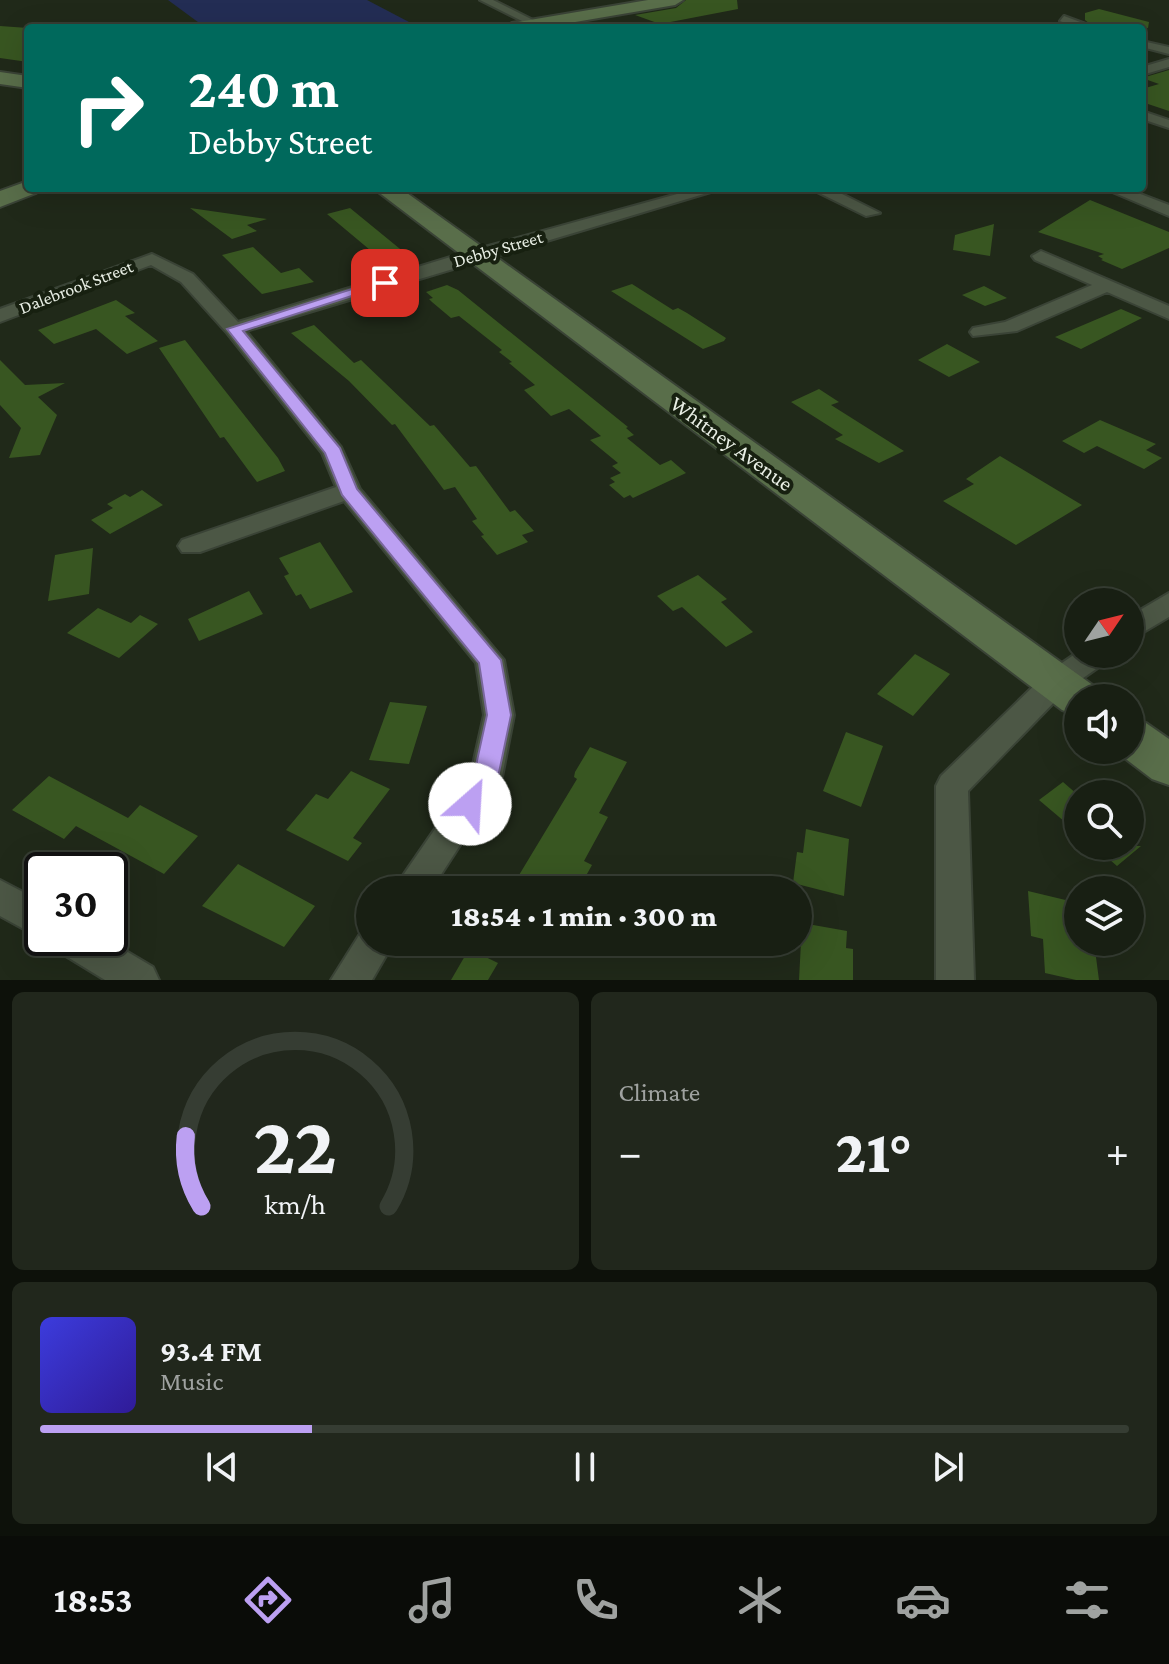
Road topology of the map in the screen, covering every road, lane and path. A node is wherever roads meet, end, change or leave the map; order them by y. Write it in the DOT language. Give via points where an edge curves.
graph roads {
  1 [pos="485,0"];
  2 [pos="675,0"];
  3 [pos="1064,19"];
  4 [pos="536,24"];
  5 [pos="1077,24"];
  6 [pos="1146,45"];
  7 [pos="1169,51"];
  8 [pos="1169,63"];
  9 [pos="1146,70"];
  10 [pos="0,78"];
  11 [pos="24,81"];
  12 [pos="1146,116"];
  13 [pos="1169,124"];
  14 [pos="24,190"];
  15 [pos="390,192"];
  16 [pos="702,192"];
  17 [pos="826,192"];
  18 [pos="1121,192"];
  19 [pos="0,200"];
  20 [pos="1169,211"];
  21 [pos="872,213"];
  22 [pos="476,255"];
  23 [pos="1041,256"];
  24 [pos="1108,285"];
  25 [pos="1169,313"];
  26 [pos="0,316"];
  27 [pos="234,329"];
  28 [pos="980,332"];
  29 [pos="349,491"];
  30 [pos="191,546"];
  31 [pos="1169,603"];
  32 [pos="1144,620"];
  33 [pos="1085,668"];
  34 [pos="1072,684"];
  35 [pos="1064,688"];
  36 [pos="1064,693"];
  37 [pos="1144,746"];
  38 [pos="1169,765"];
  39 [pos="421,876"];
  40 [pos="0,897"];
  41 [pos="24,911"];
  42 [pos="99,956"];
  43 [pos="366,956"];
  44 [pos="140,980"];
  45 [pos="350,980"];
  46 [pos="955,980"];
  1 -- 4 [label="street"];
  2 -- 4 [label="main road"];
  3 -- 5 [label="street"];
  6 -- 7 [label="street"];
  8 -- 9 [label="street"];
  10 -- 11 [label="main road"];
  12 -- 13 [label="street"];
  14 -- 19 [label="main road"];
  15 -- 22 [label="main road, Whitney Avenue"];
  16 -- 22 [label="street, Debby Street"];
  17 -- 21 [label="street"];
  18 -- 20 [label="street"];
  22 -- 27 [label="street, Debby Street"];
  22 -- 35 [label="main road, Whitney Avenue"];
  23 -- 24 [label="street"];
  24 -- 25 [label="street"];
  24 -- 28 [label="street" via="1010,327"];
  26 -- 27 [label="street, Dalebrook Street" via="152,259 187,278"];
  27 -- 29 [label="street" via="333,452"];
  29 -- 30 [label="street"];
  29 -- 39 [label="street" via="490,660 499,715 485,782"];
  31 -- 32 [label="street"];
  33 -- 34 [label="street"];
  36 -- 46 [label="street" via="952,786"];
  37 -- 38 [label="main road"];
  40 -- 41 [label="street"];
  42 -- 44 [label="street"];
  43 -- 45 [label="street"];
}
